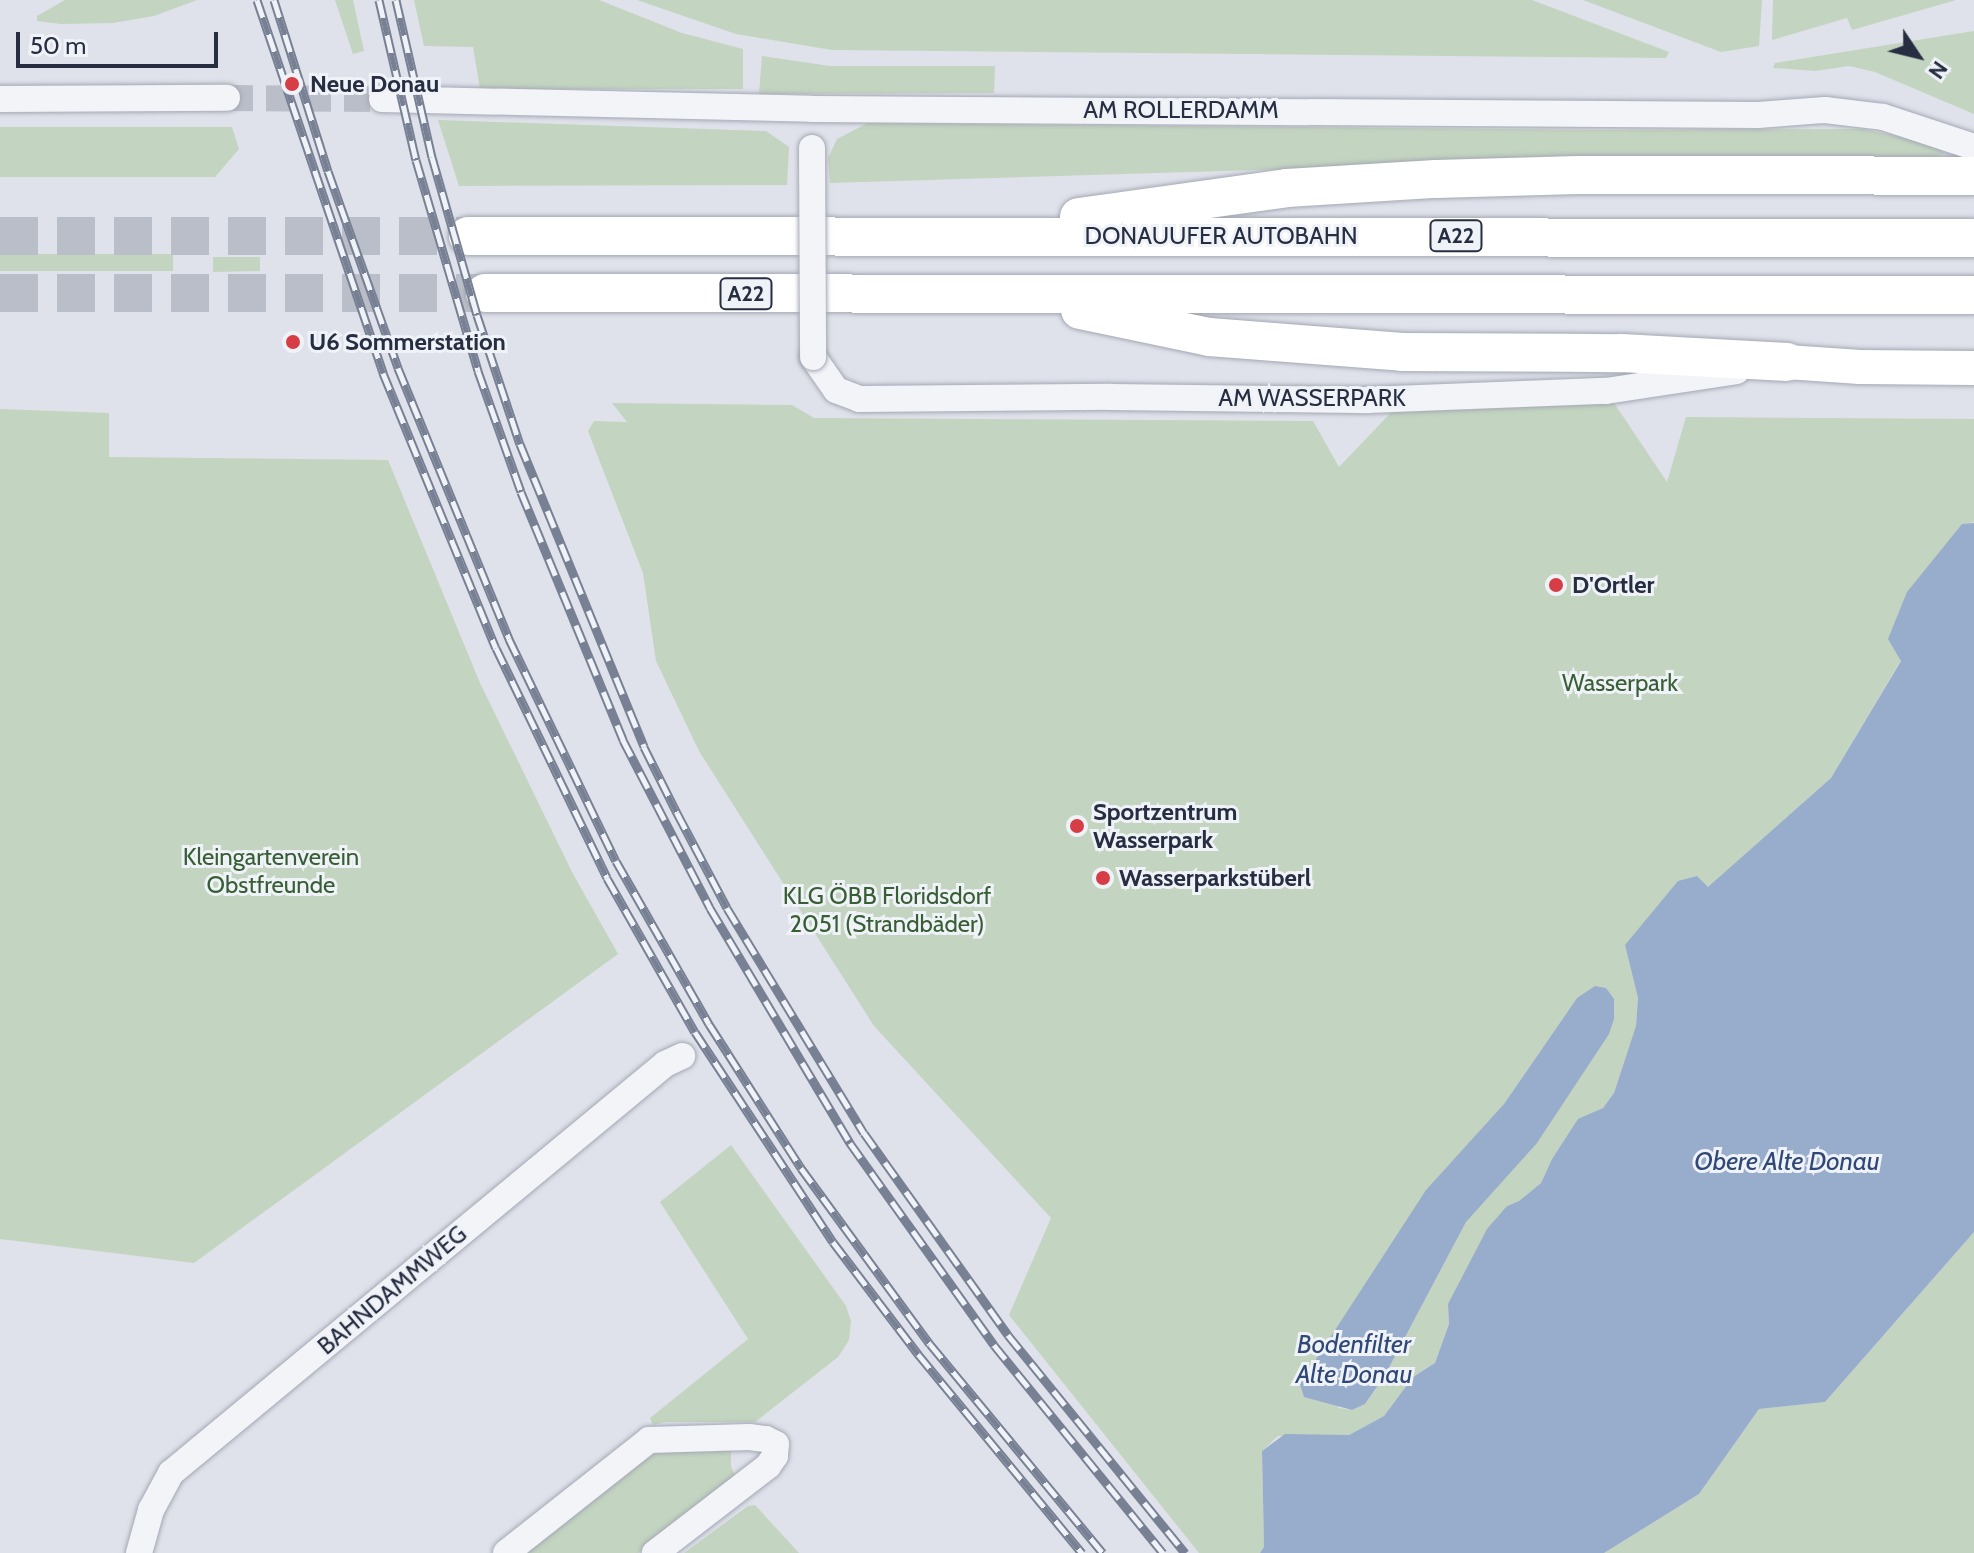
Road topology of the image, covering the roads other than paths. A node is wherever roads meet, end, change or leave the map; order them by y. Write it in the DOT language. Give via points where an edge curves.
graph roads {
  1 [pos="227,98"];
  2 [pos="0,99"];
  3 [pos="382,99"];
  4 [pos="812,109"];
  5 [pos="1974,147"];
  6 [pos="1974,176"];
  7 [pos="468,236"];
  8 [pos="938,236"];
  9 [pos="1974,238"];
  10 [pos="485,293"];
  11 [pos="1007,294"];
  12 [pos="1974,295"];
  13 [pos="1787,362"];
  14 [pos="1974,368"];
  15 [pos="682,1056"];
  16 [pos="139,1553"];
  17 [pos="506,1553"];
  18 [pos="655,1553"];
  1 -- 2 [label="street"];
  3 -- 4 [label="street, AM ROLLERDAMM"];
  4 -- 5 [label="street, AM ROLLERDAMM" via="1758,115 1825,110 1883,117"];
  4 -- 13 [label="street, AM WASSERPARK, bridge" via="813,357 836,390 859,399 1368,400 1606,391"];
  6 -- 8 [label="highway" via="1421,180 1287,188"];
  7 -- 8 [label="highway, DONAUUFER AUTOBAHN / A22"];
  8 -- 9 [label="highway, DONAUUFER AUTOBAHN / A22"];
  10 -- 11 [label="highway, A22"];
  11 -- 12 [label="highway, A22"];
  11 -- 13 [label="highway" via="1209,337 1402,352 1622,353"];
  13 -- 14 [label="main road"];
  15 -- 16 [label="street, BAHNDAMMWEG" via="665,1064 171,1473 151,1510"];
  17 -- 18 [label="street" via="649,1440 749,1437 776,1444 768,1466"];
}
